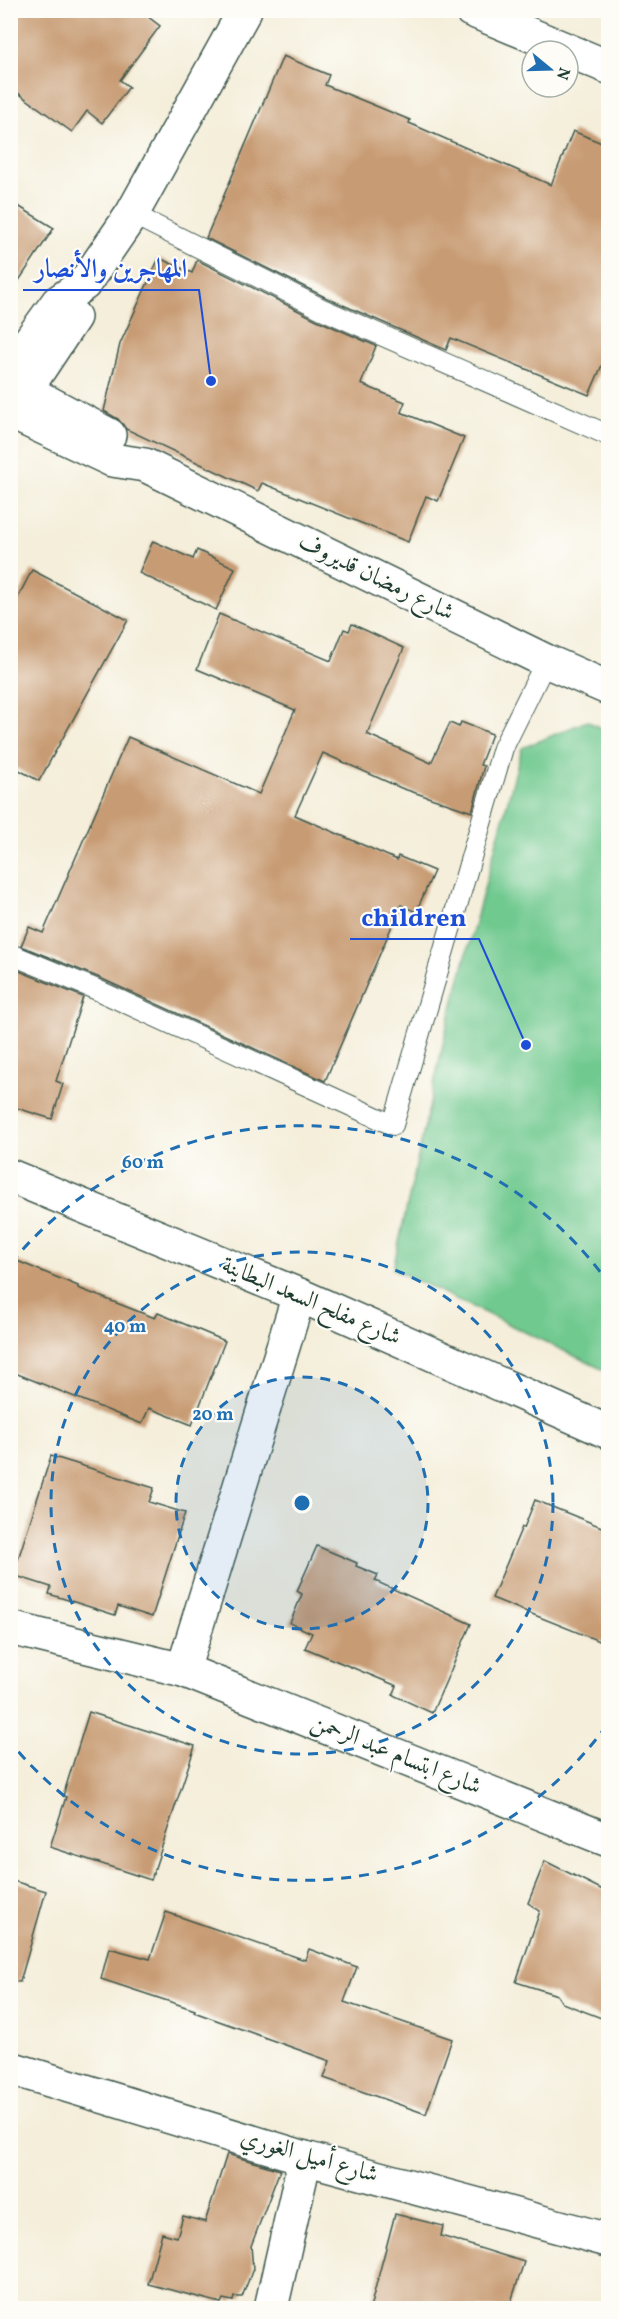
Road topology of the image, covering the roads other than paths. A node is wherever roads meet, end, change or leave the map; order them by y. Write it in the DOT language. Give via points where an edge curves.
graph roads {
  1 [pos="245,10"];
  2 [pos="471,10"];
  3 [pos="609,67"];
  4 [pos="132,214"];
  5 [pos="13,393"];
  6 [pos="609,435"];
  7 [pos="546,661"];
  8 [pos="609,688"];
  9 [pos="10,954"];
  10 [pos="10,1176"];
  11 [pos="299,1295"];
  12 [pos="609,1432"];
  13 [pos="10,1628"];
  14 [pos="183,1670"];
  15 [pos="609,1840"];
  16 [pos="10,2068"];
  17 [pos="305,2158"];
  18 [pos="609,2240"];
  19 [pos="271,2308"];
  1 -- 4 [label="street"];
  2 -- 3 [label="street"];
  4 -- 5 [label="street" via="84,284 58,302"];
  4 -- 6 [label="lane" via="322,309"];
  5 -- 7 [label="street, شارع رمضان قديروف" via="121,442 145,465"];
  7 -- 8 [label="street, شارع رمضان قديروف"];
  7 -- 9 [label="lane" via="502,748 393,1125"];
  10 -- 11 [label="street, شارع مفلح السعد البطاينة"];
  11 -- 12 [label="street, شارع مفلح السعد البطاينة"];
  11 -- 14 [label="street"];
  13 -- 14 [label="street, شارع ابتسام عبد الرحمن"];
  14 -- 15 [label="street, شارع ابتسام عبد الرحمن"];
  16 -- 17 [label="street, شارع أميل الغوري"];
  17 -- 18 [label="street, شارع أميل الغوري"];
  17 -- 19 [label="street"];
}
